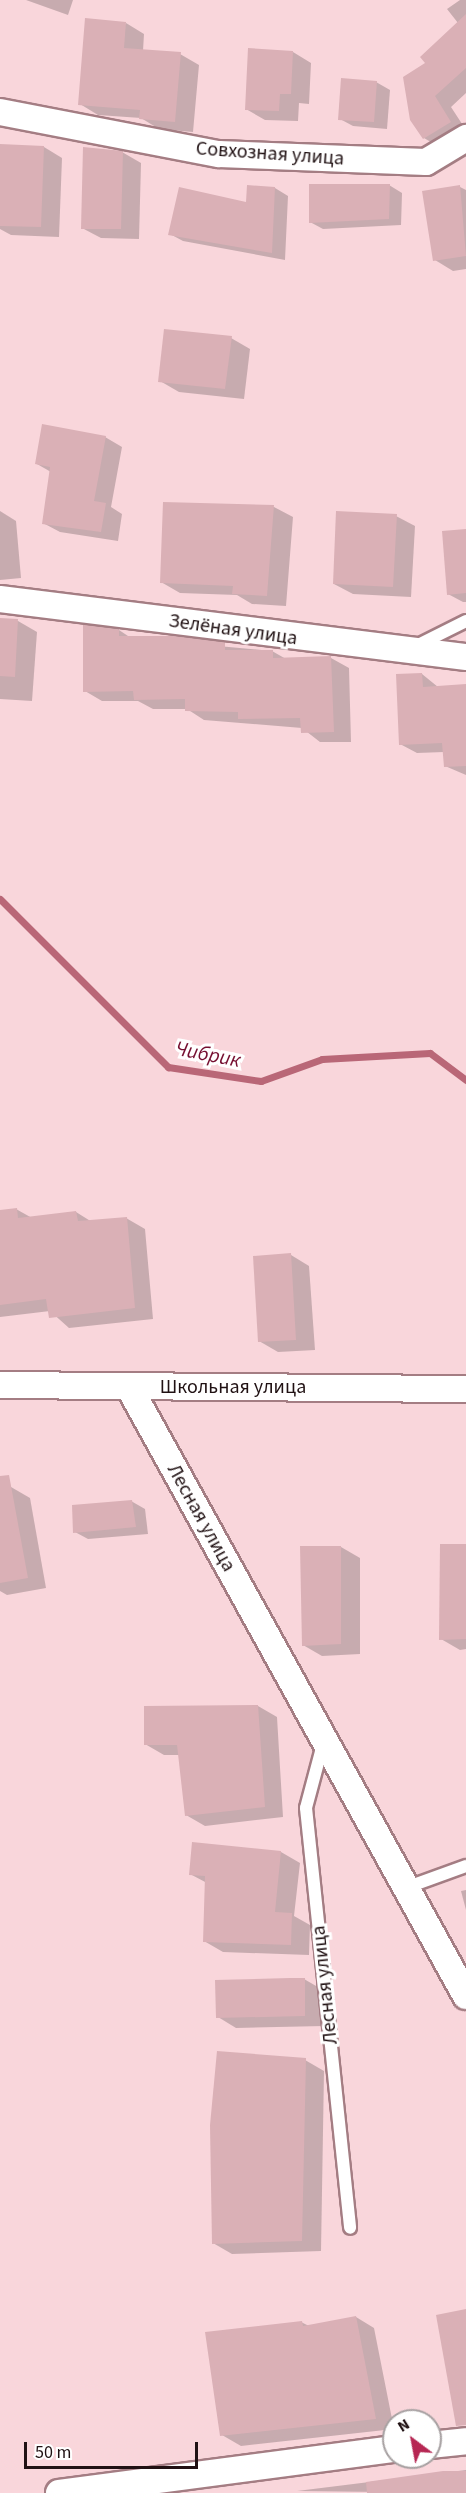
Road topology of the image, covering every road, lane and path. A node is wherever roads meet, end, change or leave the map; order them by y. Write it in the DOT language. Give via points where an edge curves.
graph roads {
  1 [pos="0,111"];
  2 [pos="466,138"];
  3 [pos="0,599"];
  4 [pos="466,621"];
  5 [pos="406,651"];
  6 [pos="466,657"];
  7 [pos="0,1385"];
  8 [pos="129,1387"];
  9 [pos="466,1389"];
  10 [pos="323,1744"];
  11 [pos="466,1866"];
  12 [pos="402,1889"];
  13 [pos="466,1996"];
  14 [pos="350,2228"];
  15 [pos="466,2441"];
  16 [pos="442,2444"];
  17 [pos="382,2451"];
  18 [pos="59,2493"];
  1 -- 2 [label="street, Совхозная улица" via="219,154 426,162"];
  3 -- 5 [label="street, Зелёная улица"];
  4 -- 5 [label="lane"];
  5 -- 6 [label="street, Зелёная улица"];
  7 -- 8 [label="street, Школьная улица"];
  8 -- 9 [label="street, Школьная улица"];
  8 -- 10 [label="street, Лесная улица"];
  10 -- 12 [label="street, Лесная улица"];
  10 -- 14 [label="lane, Лесная улица" via="306,1808"];
  11 -- 12 [label="lane"];
  12 -- 13 [label="street, Лесная улица"];
  15 -- 16 [label="street"];
  17 -- 18 [label="street"];
}
